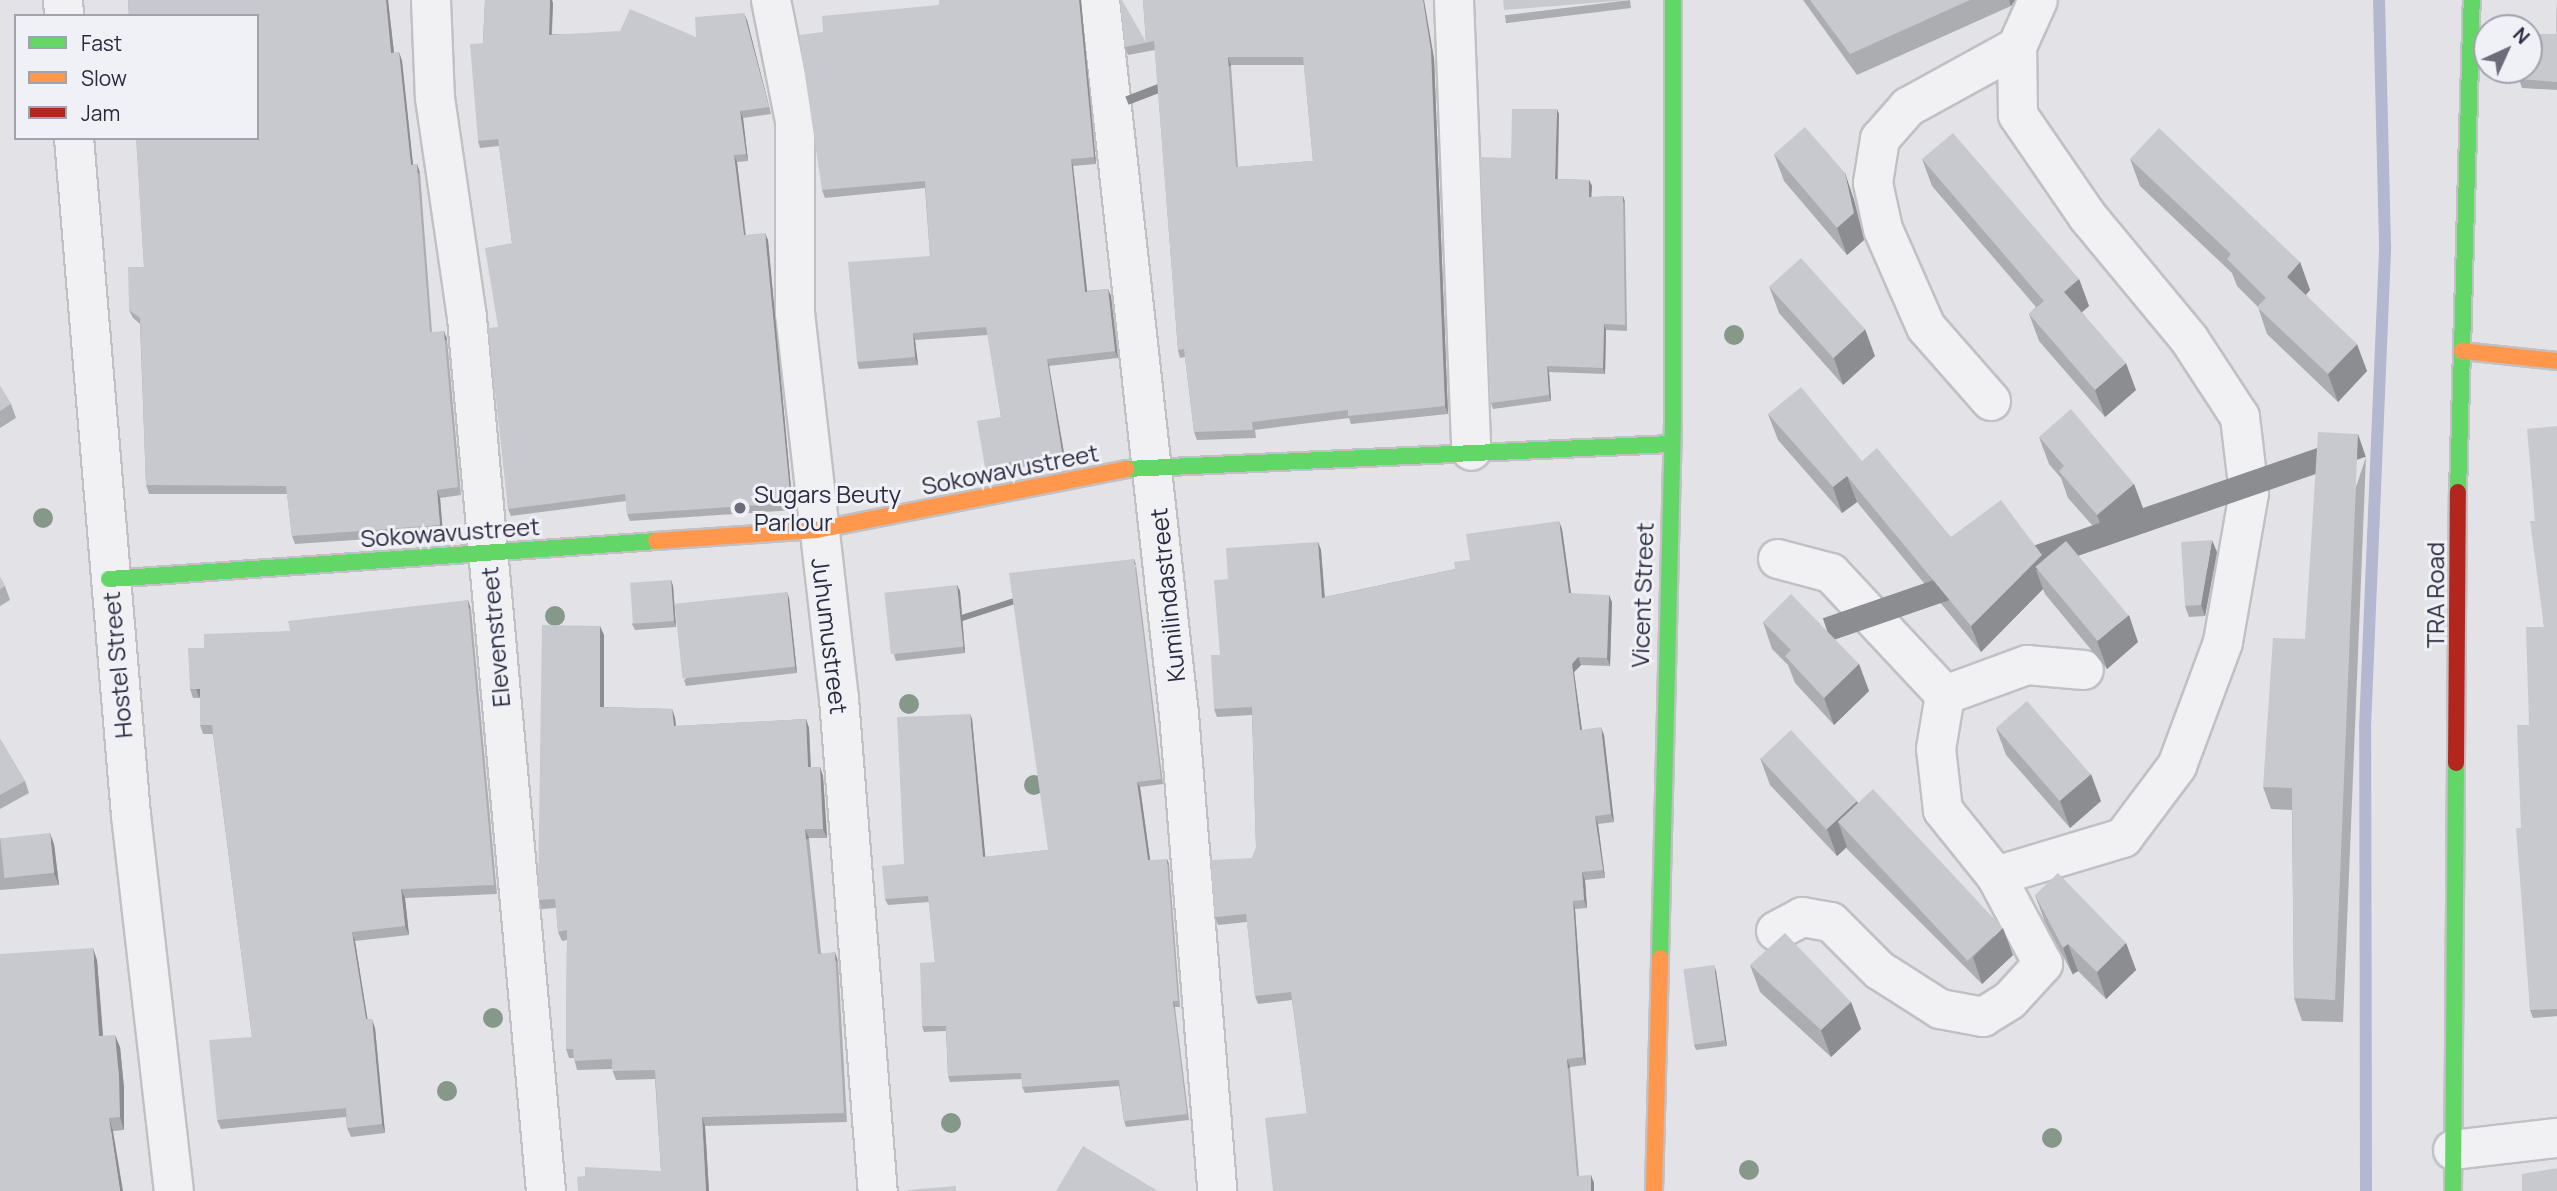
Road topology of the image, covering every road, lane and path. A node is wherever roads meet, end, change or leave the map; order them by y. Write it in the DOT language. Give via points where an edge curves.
graph roads {
  1 [pos="431,0"];
  2 [pos="771,0"];
  3 [pos="1100,0"];
  4 [pos="1454,0"];
  5 [pos="1674,0"];
  6 [pos="2038,0"];
  7 [pos="2472,0"];
  8 [pos="2017,47"];
  9 [pos="74,140"];
  10 [pos="2462,351"];
  11 [pos="2557,361"];
  12 [pos="1991,401"];
  13 [pos="1670,444"];
  14 [pos="1471,451"];
  15 [pos="1153,464"];
  16 [pos="816,530"];
  17 [pos="487,552"];
  18 [pos="1778,559"];
  19 [pos="109,579"];
  20 [pos="2084,670"];
  21 [pos="1945,695"];
  22 [pos="1996,876"];
  23 [pos="1776,931"];
  24 [pos="2557,1138"];
  25 [pos="2453,1150"];
  26 [pos="174,1191"];
  27 [pos="546,1191"];
  28 [pos="878,1191"];
  29 [pos="1217,1191"];
  30 [pos="1654,1191"];
  31 [pos="2453,1191"];
  1 -- 17 [label="street, Elevenstreet" via="435,98 467,318"];
  2 -- 16 [label="street, Juhumustreet" via="795,121 795,313"];
  3 -- 15 [label="street, Kumilindastreet"];
  4 -- 14 [label="street"];
  5 -- 13 [label="street, Vicent Street"];
  6 -- 8 [label="street"];
  7 -- 10 [label="street, TRA Road"];
  8 -- 12 [label="street" via="1908,107 1880,139 1873,183 1883,229 1926,327"];
  8 -- 22 [label="street" via="2018,115 2088,217 2189,339 2240,418 2249,493 2223,642 2177,766 2123,838"];
  9 -- 19 [label="street, Hostel Street"];
  10 -- 11 [label="street"];
  10 -- 25 [label="street, TRA Road"];
  13 -- 14 [label="street, Sokowavustreet"];
  13 -- 30 [label="street, Vicent Street"];
  14 -- 15 [label="street, Sokowavustreet"];
  15 -- 16 [label="street, Sokowavustreet"];
  15 -- 29 [label="street, Kumilindastreet"];
  16 -- 17 [label="street, Sokowavustreet"];
  16 -- 28 [label="street, Juhumustreet" via="839,699"];
  17 -- 19 [label="street, Sokowavustreet"];
  17 -- 27 [label="street, Elevenstreet"];
  18 -- 21 [label="street" via="1831,573"];
  19 -- 26 [label="street, Hostel Street"];
  20 -- 21 [label="street" via="2027,665"];
  21 -- 22 [label="street" via="1936,749 1943,810"];
  22 -- 23 [label="street" via="2043,964 2010,1000 1983,1017 1940,1009 1879,970 1831,922 1802,917"];
  24 -- 25 [label="street"];
  25 -- 31 [label="street, TRA Road"];
}
